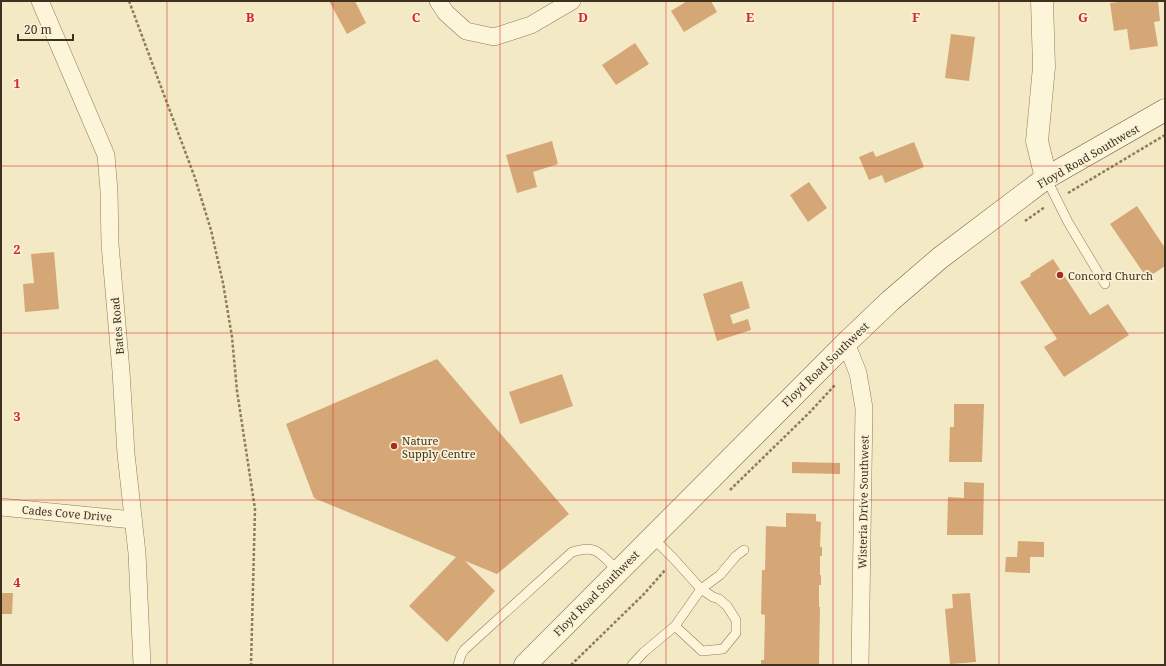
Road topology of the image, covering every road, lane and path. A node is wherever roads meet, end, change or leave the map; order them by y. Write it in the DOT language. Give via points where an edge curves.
graph roads {
  1 [pos="40,1"];
  2 [pos="129,1"];
  3 [pos="438,1"];
  4 [pos="572,1"];
  5 [pos="1042,1"];
  6 [pos="1165,110"];
  7 [pos="1046,178"];
  8 [pos="1105,284"];
  9 [pos="846,343"];
  10 [pos="1,507"];
  11 [pos="133,520"];
  12 [pos="652,537"];
  13 [pos="744,550"];
  14 [pos="618,571"];
  15 [pos="701,589"];
  16 [pos="675,626"];
  17 [pos="142,665"];
  18 [pos="251,665"];
  19 [pos="458,665"];
  20 [pos="525,665"];
  21 [pos="632,665"];
  22 [pos="860,665"];
  1 -- 11 [label="street, Bates Road" via="106,155 110,244"];
  2 -- 18 [label="path" via="195,178 211,230 223,284 255,509"];
  3 -- 4 [label="street" via="446,13 466,31 494,37 530,25"];
  5 -- 7 [label="main road" via="1044,67 1037,141"];
  6 -- 7 [label="main road, Floyd Road Southwest"];
  7 -- 8 [label="lane" via="1068,222"];
  7 -- 9 [label="main road, Floyd Road Southwest" via="940,258"];
  9 -- 12 [label="main road, Floyd Road Southwest"];
  9 -- 22 [label="street, Wisteria Drive Southwest" via="858,373 864,408"];
  10 -- 11 [label="street, Cades Cove Drive"];
  11 -- 17 [label="street, Bates Road"];
  12 -- 14 [label="main road, Floyd Road Southwest"];
  12 -- 15 [label="lane"];
  13 -- 15 [label="lane" via="720,575"];
  14 -- 19 [label="lane" via="597,550 590,548 572,552 464,650"];
  14 -- 20 [label="main road, Floyd Road Southwest"];
  15 -- 16 [label="lane"];
  15 -- 16 [label="lane" via="727,606 736,620 736,634 723,649 702,651"];
  16 -- 21 [label="lane"];
}
